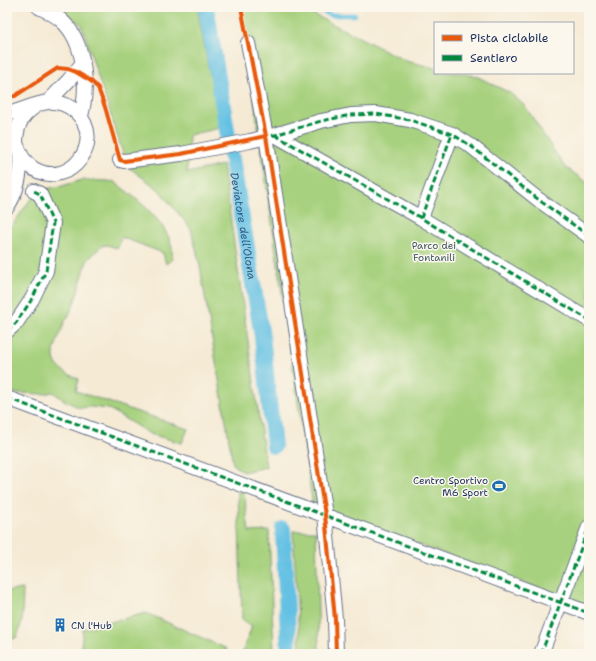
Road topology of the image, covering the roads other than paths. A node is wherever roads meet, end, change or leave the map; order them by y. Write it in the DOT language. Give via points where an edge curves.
graph roads {
  1 [pos="39,7"];
  2 [pos="248,42"];
  3 [pos="82,64"];
  4 [pos="43,104"];
  5 [pos="7,114"];
  6 [pos="81,116"];
  7 [pos="7,130"];
  8 [pos="452,134"];
  9 [pos="271,136"];
  10 [pos="18,149"];
  11 [pos="120,160"];
  12 [pos="47,174"];
  13 [pos="34,191"];
  14 [pos="10,204"];
  15 [pos="421,218"];
  16 [pos="589,236"];
  17 [pos="589,320"];
  18 [pos="7,331"];
  19 [pos="7,398"];
  20 [pos="325,515"];
  21 [pos="589,528"];
  22 [pos="560,602"];
  23 [pos="589,613"];
  24 [pos="336,654"];
  25 [pos="541,654"];
  1 -- 3 [label="street" via="62,20 72,34"];
  2 -- 9 [label="street"];
  3 -- 4 [label="street" via="70,80"];
  3 -- 6 [label="street" via="85,77"];
  4 -- 5 [label="street"];
  4 -- 6 [label="street" via="60,103 72,108"];
  4 -- 10 [label="street" via="27,112 20,122 16,132"];
  6 -- 12 [label="street" via="88,139 86,151 80,161 70,169 59,174"];
  7 -- 10 [label="street"];
  8 -- 9 [label="street" via="410,120 376,114 351,115 321,121"];
  8 -- 15 [label="street"];
  8 -- 16 [label="street"];
  9 -- 11 [label="street" via="181,154"];
  9 -- 15 [label="street"];
  9 -- 20 [label="street"];
  10 -- 12 [label="street" via="26,163 35,170"];
  10 -- 14 [label="street" via="21,170"];
  12 -- 14 [label="street"];
  13 -- 18 [label="street" via="40,194 53,223 46,271 32,299 16,323"];
  15 -- 17 [label="street"];
  19 -- 20 [label="street"];
  20 -- 22 [label="street"];
  20 -- 24 [label="street"];
  21 -- 22 [label="street"];
  22 -- 23 [label="street"];
  22 -- 25 [label="street"];
}
